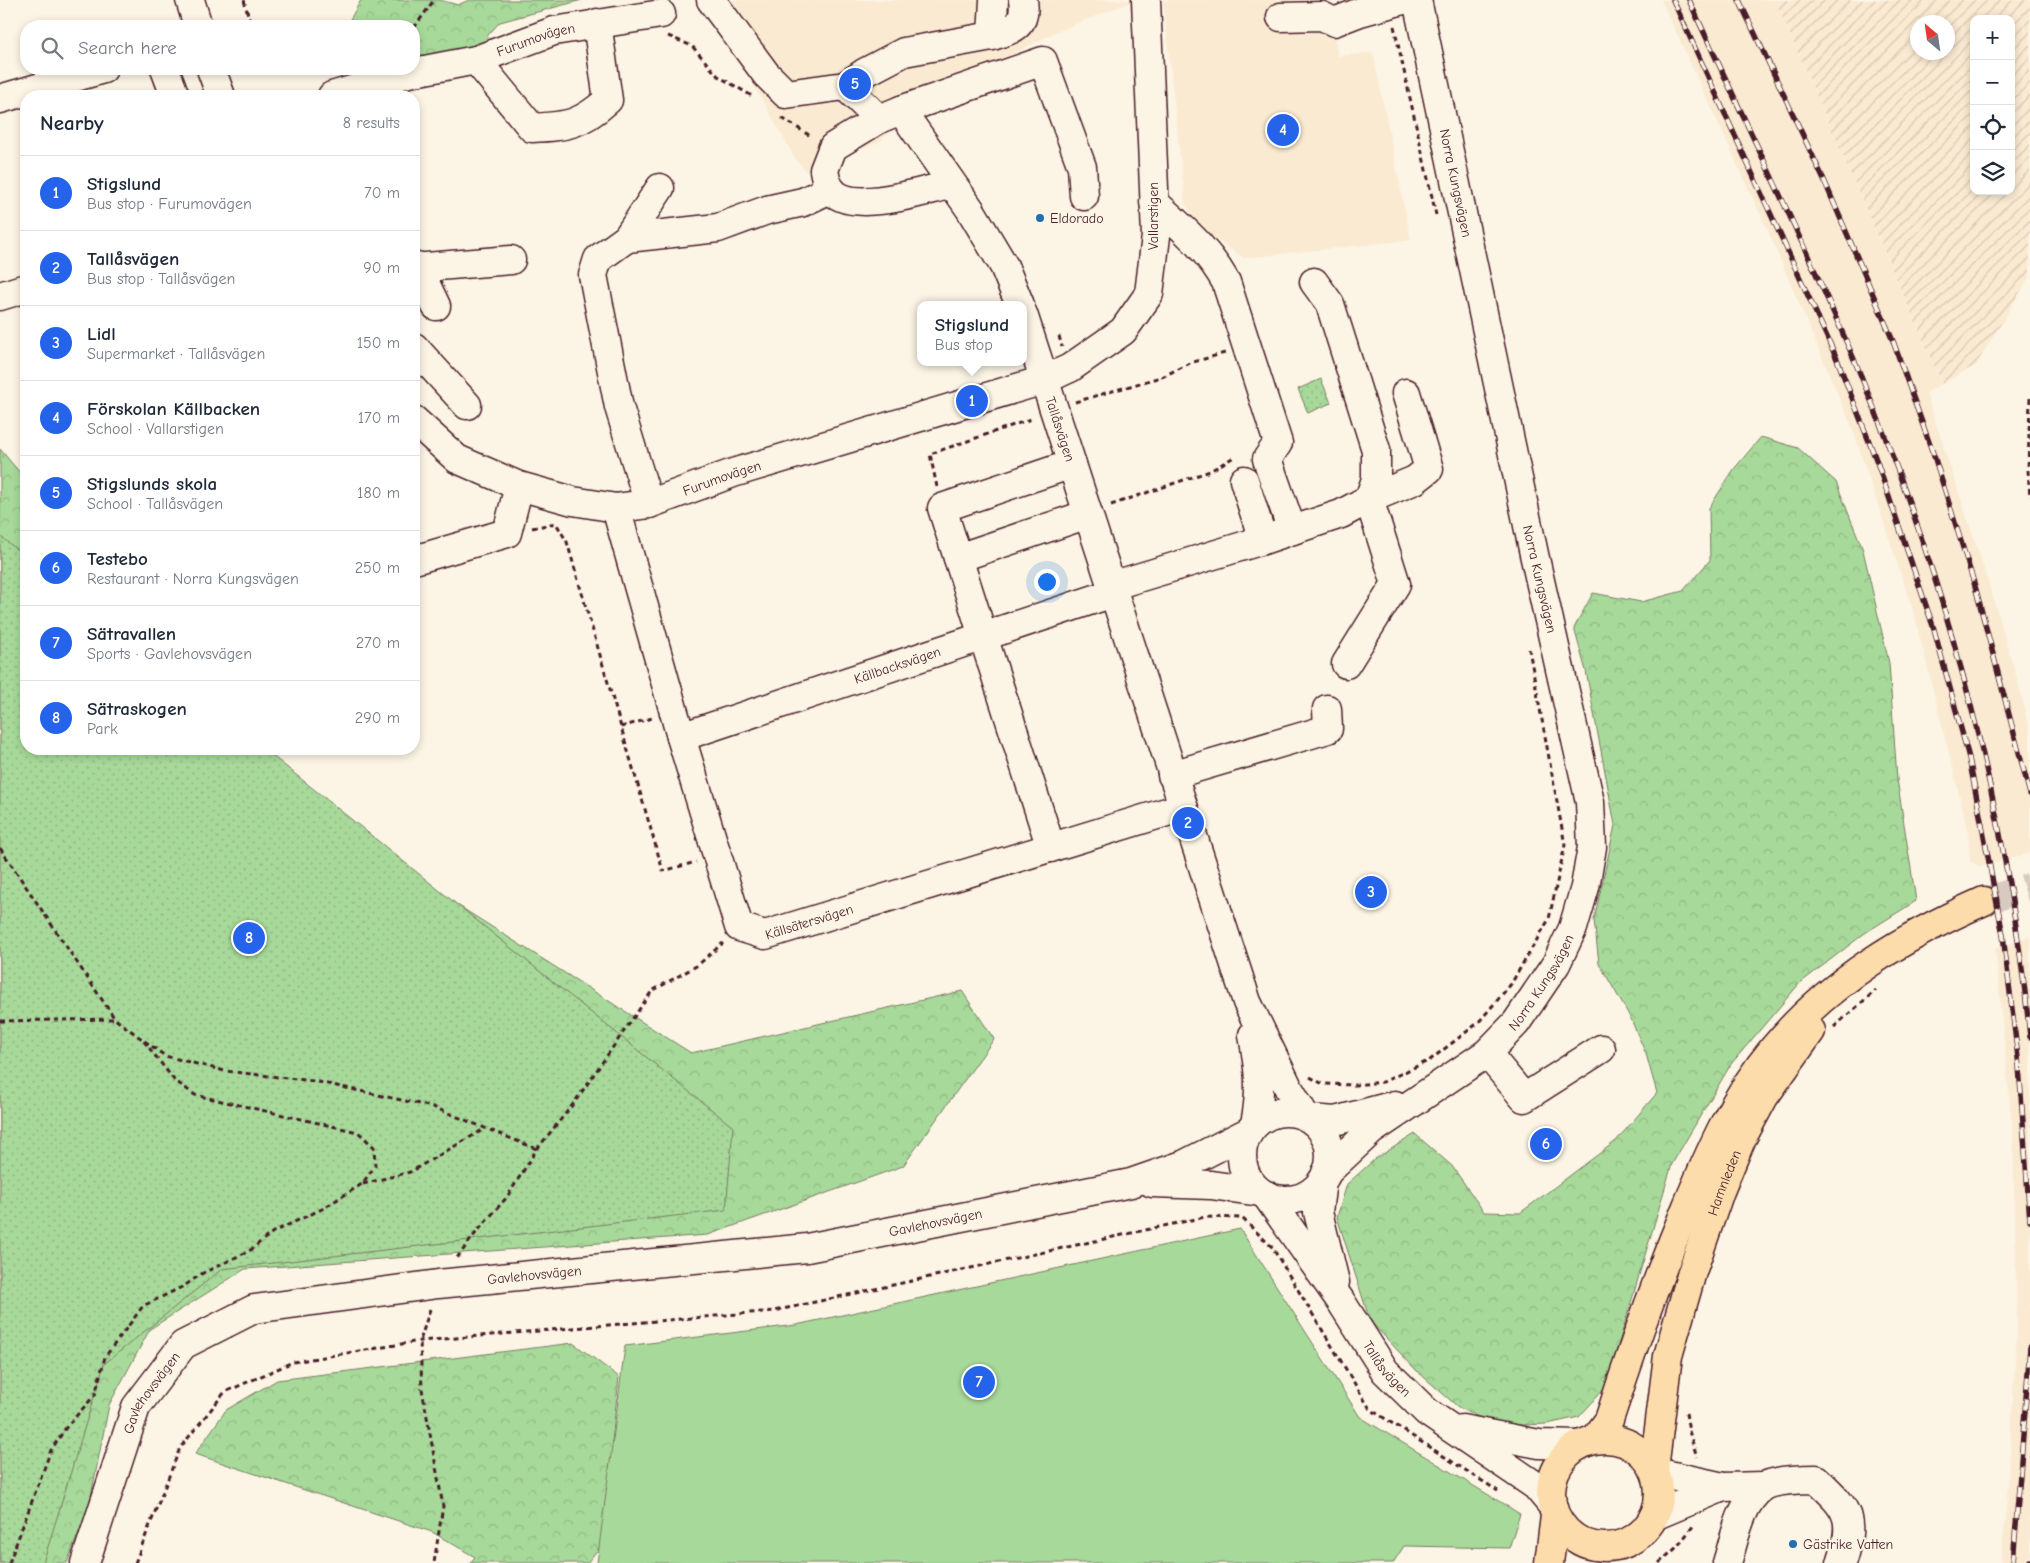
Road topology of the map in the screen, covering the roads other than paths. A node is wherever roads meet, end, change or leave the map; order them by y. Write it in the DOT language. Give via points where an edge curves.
graph roads {
  1 [pos="190,0"];
  2 [pos="711,0"];
  3 [pos="994,0"];
  4 [pos="1023,0"];
  5 [pos="1146,0"];
  6 [pos="1416,0"];
  7 [pos="1396,2"];
  8 [pos="661,14"];
  9 [pos="1281,17"];
  10 [pos="196,20"];
  11 [pos="597,23"];
  12 [pos="992,36"];
  13 [pos="476,60"];
  14 [pos="420,71"];
  15 [pos="82,75"];
  16 [pos="167,75"];
  17 [pos="401,75"];
  18 [pos="845,86"];
  19 [pos="31,90"];
  20 [pos="173,90"];
  21 [pos="352,90"];
  22 [pos="20,93"];
  23 [pos="0,99"];
  24 [pos="890,114"];
  25 [pos="952,184"];
  26 [pos="660,188"];
  27 [pos="830,189"];
  28 [pos="1084,196"];
  29 [pos="1154,202"];
  30 [pos="628,238"];
  31 [pos="511,260"];
  32 [pos="420,267"];
  33 [pos="420,275"];
  34 [pos="1314,282"];
  35 [pos="20,290"];
  36 [pos="0,296"];
  37 [pos="1018,301"];
  38 [pos="436,306"];
  39 [pos="1027,327"];
  40 [pos="420,354"];
  41 [pos="1044,380"];
  42 [pos="1406,393"];
  43 [pos="467,405"];
  44 [pos="420,425"];
  45 [pos="1072,464"];
  46 [pos="1241,468"];
  47 [pos="519,486"];
  48 [pos="1369,499"];
  49 [pos="648,504"];
  50 [pos="616,508"];
  51 [pos="1099,509"];
  52 [pos="1292,530"];
  53 [pos="1263,540"];
  54 [pos="420,558"];
  55 [pos="958,558"];
  56 [pos="1112,590"];
  57 [pos="984,638"];
  58 [pos="1346,664"];
  59 [pos="1326,709"];
  60 [pos="678,724"];
  61 [pos="1172,776"];
  62 [pos="1182,807"];
  63 [pos="1050,848"];
  64 [pos="1984,901"];
  65 [pos="1896,945"];
  66 [pos="1247,1002"];
  67 [pos="1601,1049"];
  68 [pos="1487,1053"];
  69 [pos="1418,1098"];
  70 [pos="1308,1117"];
  71 [pos="1251,1128"];
  72 [pos="1324,1177"];
  73 [pos="1131,1183"];
  74 [pos="1263,1194"];
  75 [pos="1340,1300"];
  76 [pos="1448,1426"];
  77 [pos="1587,1442"];
  78 [pos="1654,1471"];
  79 [pos="1764,1486"];
  80 [pos="1706,1488"];
  81 [pos="1554,1510"];
  82 [pos="1654,1516"];
  83 [pos="1597,1555"];
  84 [pos="85,1563"];
  85 [pos="1549,1563"];
  86 [pos="1727,1563"];
  87 [pos="1841,1563"];
  1 -- 10 [label="street"];
  2 -- 18 [label="street" via="766,74 786,94"];
  3 -- 12 [label="street"];
  4 -- 12 [label="street" via="1024,13 1020,23 1011,30"];
  5 -- 29 [label="street, Vallarstigen"];
  6 -- 68 [label="street, Norra Kungsvägen" via="1590,802 1592,847 1573,928 1535,999"];
  7 -- 9 [label="street" via="1334,22 1322,16"];
  8 -- 11 [label="street, Furumovägen"];
  11 -- 13 [label="street, Furumovägen" via="554,31"];
  11 -- 13 [label="street, Furumovägen" via="608,100 591,115 568,126 532,128"];
  12 -- 18 [label="street" via="904,52"];
  13 -- 14 [label="street, Furumovägen"];
  15 -- 19 [label="street"];
  16 -- 20 [label="street"];
  17 -- 21 [label="street, Furumovägen"];
  18 -- 24 [label="street"];
  22 -- 23 [label="street"];
  24 -- 25 [label="street"];
  24 -- 27 [label="street" via="833,147 824,170"];
  24 -- 28 [label="street" via="1043,61 1082,167"];
  25 -- 27 [label="street" via="875,202 844,198"];
  25 -- 37 [label="street" via="1004,266"];
  26 -- 30 [label="street"];
  27 -- 30 [label="street" via="804,202 767,210 718,228"];
  29 -- 41 [label="street, Vallarstigen" via="1156,236 1149,294 1123,330 1070,368"];
  29 -- 52 [label="street" via="1197,241 1214,260 1226,282 1278,443 1267,459"];
  30 -- 49 [label="street" via="598,259 593,275 619,407"];
  31 -- 32 [label="street"];
  33 -- 38 [label="street"];
  34 -- 48 [label="street" via="1330,304 1376,450 1376,479"];
  35 -- 36 [label="street"];
  39 -- 41 [label="street, Tallåsvägen"];
  40 -- 43 [label="street"];
  41 -- 45 [label="street, Tallåsvägen"];
  41 -- 49 [label="street, Furumovägen" via="732,473"];
  42 -- 48 [label="street, Källbacksvägen" via="1429,469 1415,480"];
  44 -- 47 [label="street, Furumovägen" via="457,458"];
  45 -- 51 [label="street, Tallåsvägen"];
  45 -- 55 [label="street" via="942,508"];
  46 -- 53 [label="street"];
  47 -- 50 [label="street, Furumovägen" via="573,501"];
  47 -- 54 [label="street" via="507,533"];
  48 -- 52 [label="street, Källbacksvägen" via="1341,514"];
  48 -- 58 [label="street" via="1396,584"];
  49 -- 50 [label="street, Furumovägen"];
  50 -- 60 [label="street"];
  51 -- 55 [label="street"];
  51 -- 56 [label="street, Tallåsvägen"];
  52 -- 53 [label="street, Källbacksvägen"];
  53 -- 56 [label="street, Källbacksvägen"];
  55 -- 57 [label="street"];
  56 -- 57 [label="street, Källbacksvägen"];
  56 -- 61 [label="street, Tallåsvägen"];
  57 -- 60 [label="street, Källbacksvägen"];
  57 -- 63 [label="street"];
  59 -- 61 [label="street" via="1328,729"];
  60 -- 63 [label="street, Källsätersvägen" via="739,927 765,935"];
  61 -- 62 [label="street, Tallåsvägen"];
  62 -- 63 [label="street, Källsätersvägen"];
  62 -- 66 [label="street, Tallåsvägen"];
  64 -- 65 [label="main road, Hamnleden" via="1933,923"];
  65 -- 77 [label="main road, Hamnleden" via="1808,1012 1773,1049 1747,1084 1722,1126 1697,1182 1609,1420"];
  65 -- 78 [label="main road, Hamnleden" via="1818,1022 1764,1097 1741,1140 1692,1272 1668,1356"];
  66 -- 70 [label="street, Tallåsvägen" via="1281,1072"];
  66 -- 71 [label="street, Tallåsvägen" via="1260,1077 1260,1100"];
  67 -- 68 [label="street" via="1524,1098"];
  68 -- 69 [label="street, Norra Kungsvägen"];
  69 -- 70 [label="street, Norra Kungsvägen" via="1335,1121"];
  69 -- 72 [label="street, Norra Kungsvägen" via="1371,1131"];
  70 -- 71 [label="street" via="1279,1112 1266,1116"];
  70 -- 72 [label="street, Tallåsvägen" via="1322,1130 1328,1143 1330,1158"];
  71 -- 73 [label="street, Gavlehovsvägen" via="1183,1164"];
  71 -- 74 [label="street, Tallåsvägen" via="1243,1144 1241,1158 1250,1182"];
  72 -- 74 [label="street" via="1302,1197 1284,1199"];
  72 -- 75 [label="street, Tallåsvägen" via="1318,1212"];
  73 -- 74 [label="street, Gavlehovsvägen" via="1180,1182"];
  73 -- 84 [label="street, Gavlehovsvägen" via="808,1248 438,1284 254,1309 184,1345 136,1407"];
  74 -- 75 [label="street, Tallåsvägen"];
  75 -- 76 [label="street, Tallåsvägen" via="1385,1371"];
  76 -- 77 [label="street, Tallåsvägen" via="1539,1444"];
  76 -- 81 [label="street, Tallåsvägen" via="1536,1486"];
  77 -- 78 [label="main road" via="1613,1439 1629,1444 1644,1455"];
  77 -- 81 [label="main road" via="1565,1456 1555,1471 1551,1488"];
  78 -- 80 [label="street"];
  78 -- 82 [label="main road" via="1659,1502"];
  79 -- 80 [label="street"];
  79 -- 86 [label="street" via="1745,1507"];
  79 -- 87 [label="street" via="1816,1479 1833,1495 1846,1512 1849,1536"];
  80 -- 82 [label="street"];
  81 -- 83 [label="main road" via="1564,1528 1589,1545"];
  81 -- 85 [label="main road"];
  82 -- 83 [label="main road" via="1634,1539"];
}
